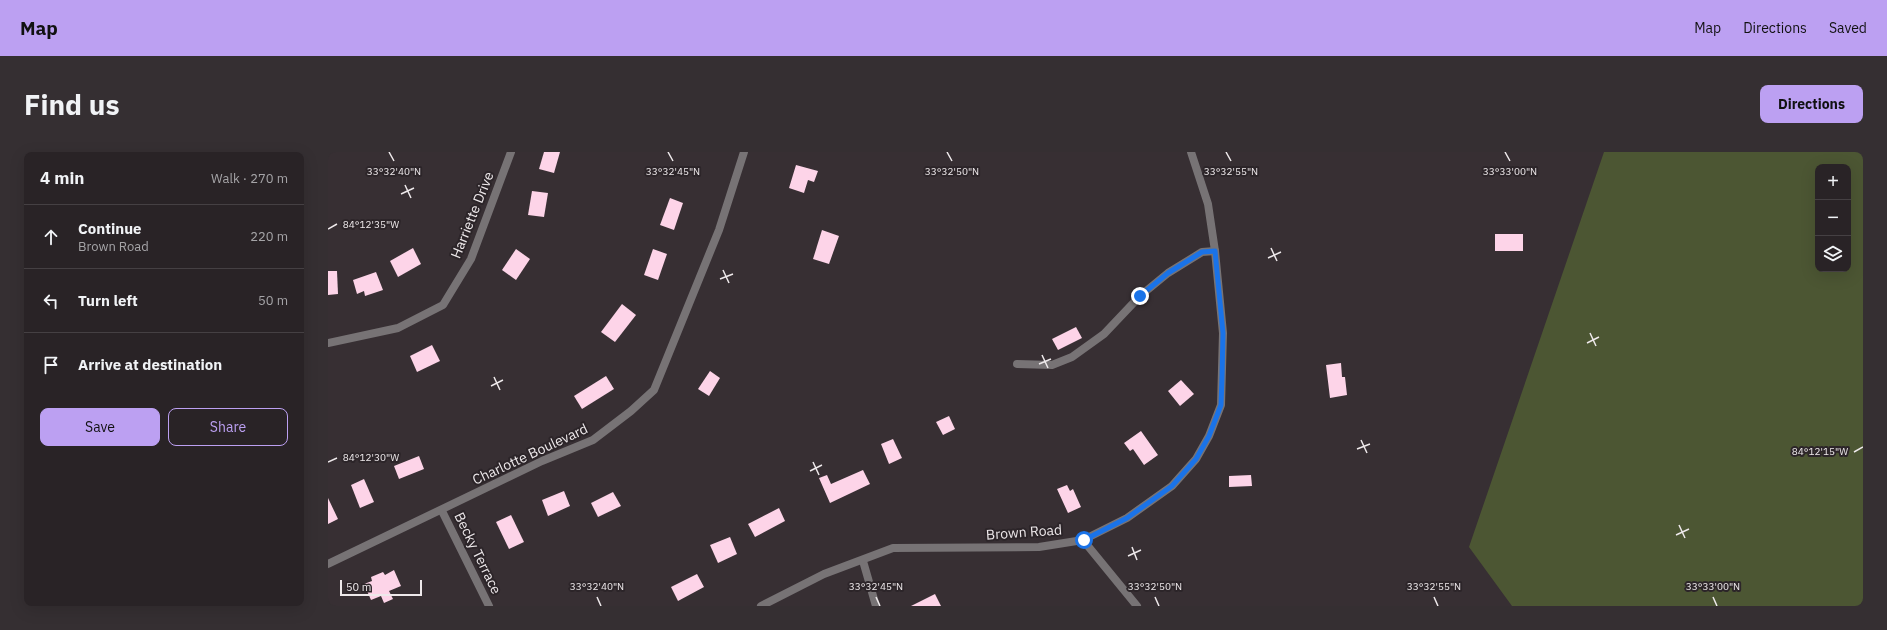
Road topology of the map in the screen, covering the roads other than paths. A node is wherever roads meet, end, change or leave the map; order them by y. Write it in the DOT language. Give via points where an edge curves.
graph roads {
  1 [pos="511,152"];
  2 [pos="744,152"];
  3 [pos="1191,152"];
  4 [pos="1215,251"];
  5 [pos="328,343"];
  6 [pos="1017,364"];
  7 [pos="442,510"];
  8 [pos="1084,540"];
  9 [pos="863,561"];
  10 [pos="328,564"];
  11 [pos="489,606"];
  12 [pos="761,606"];
  13 [pos="876,606"];
  14 [pos="1137,606"];
  1 -- 5 [label="street, Harriette Drive" via="471,259 443,305 398,328"];
  2 -- 7 [label="street, Charlotte Boulevard" via="719,230 654,390 594,440"];
  3 -- 4 [label="street, Brown Road" via="1208,204"];
  4 -- 6 [label="street" via="1202,252 1168,273 1140,296 1104,334 1072,357 1052,364"];
  4 -- 8 [label="street, Brown Road" via="1223,333 1222,378 1221,405 1209,436 1196,459 1172,486 1127,518"];
  7 -- 10 [label="street, Charlotte Boulevard"];
  7 -- 11 [label="street, Becky Terrace"];
  8 -- 9 [label="street, Brown Road" via="1039,547 892,548"];
  8 -- 14 [label="street"];
  9 -- 12 [label="street, Brown Road" via="824,574"];
  9 -- 13 [label="street"];
}
